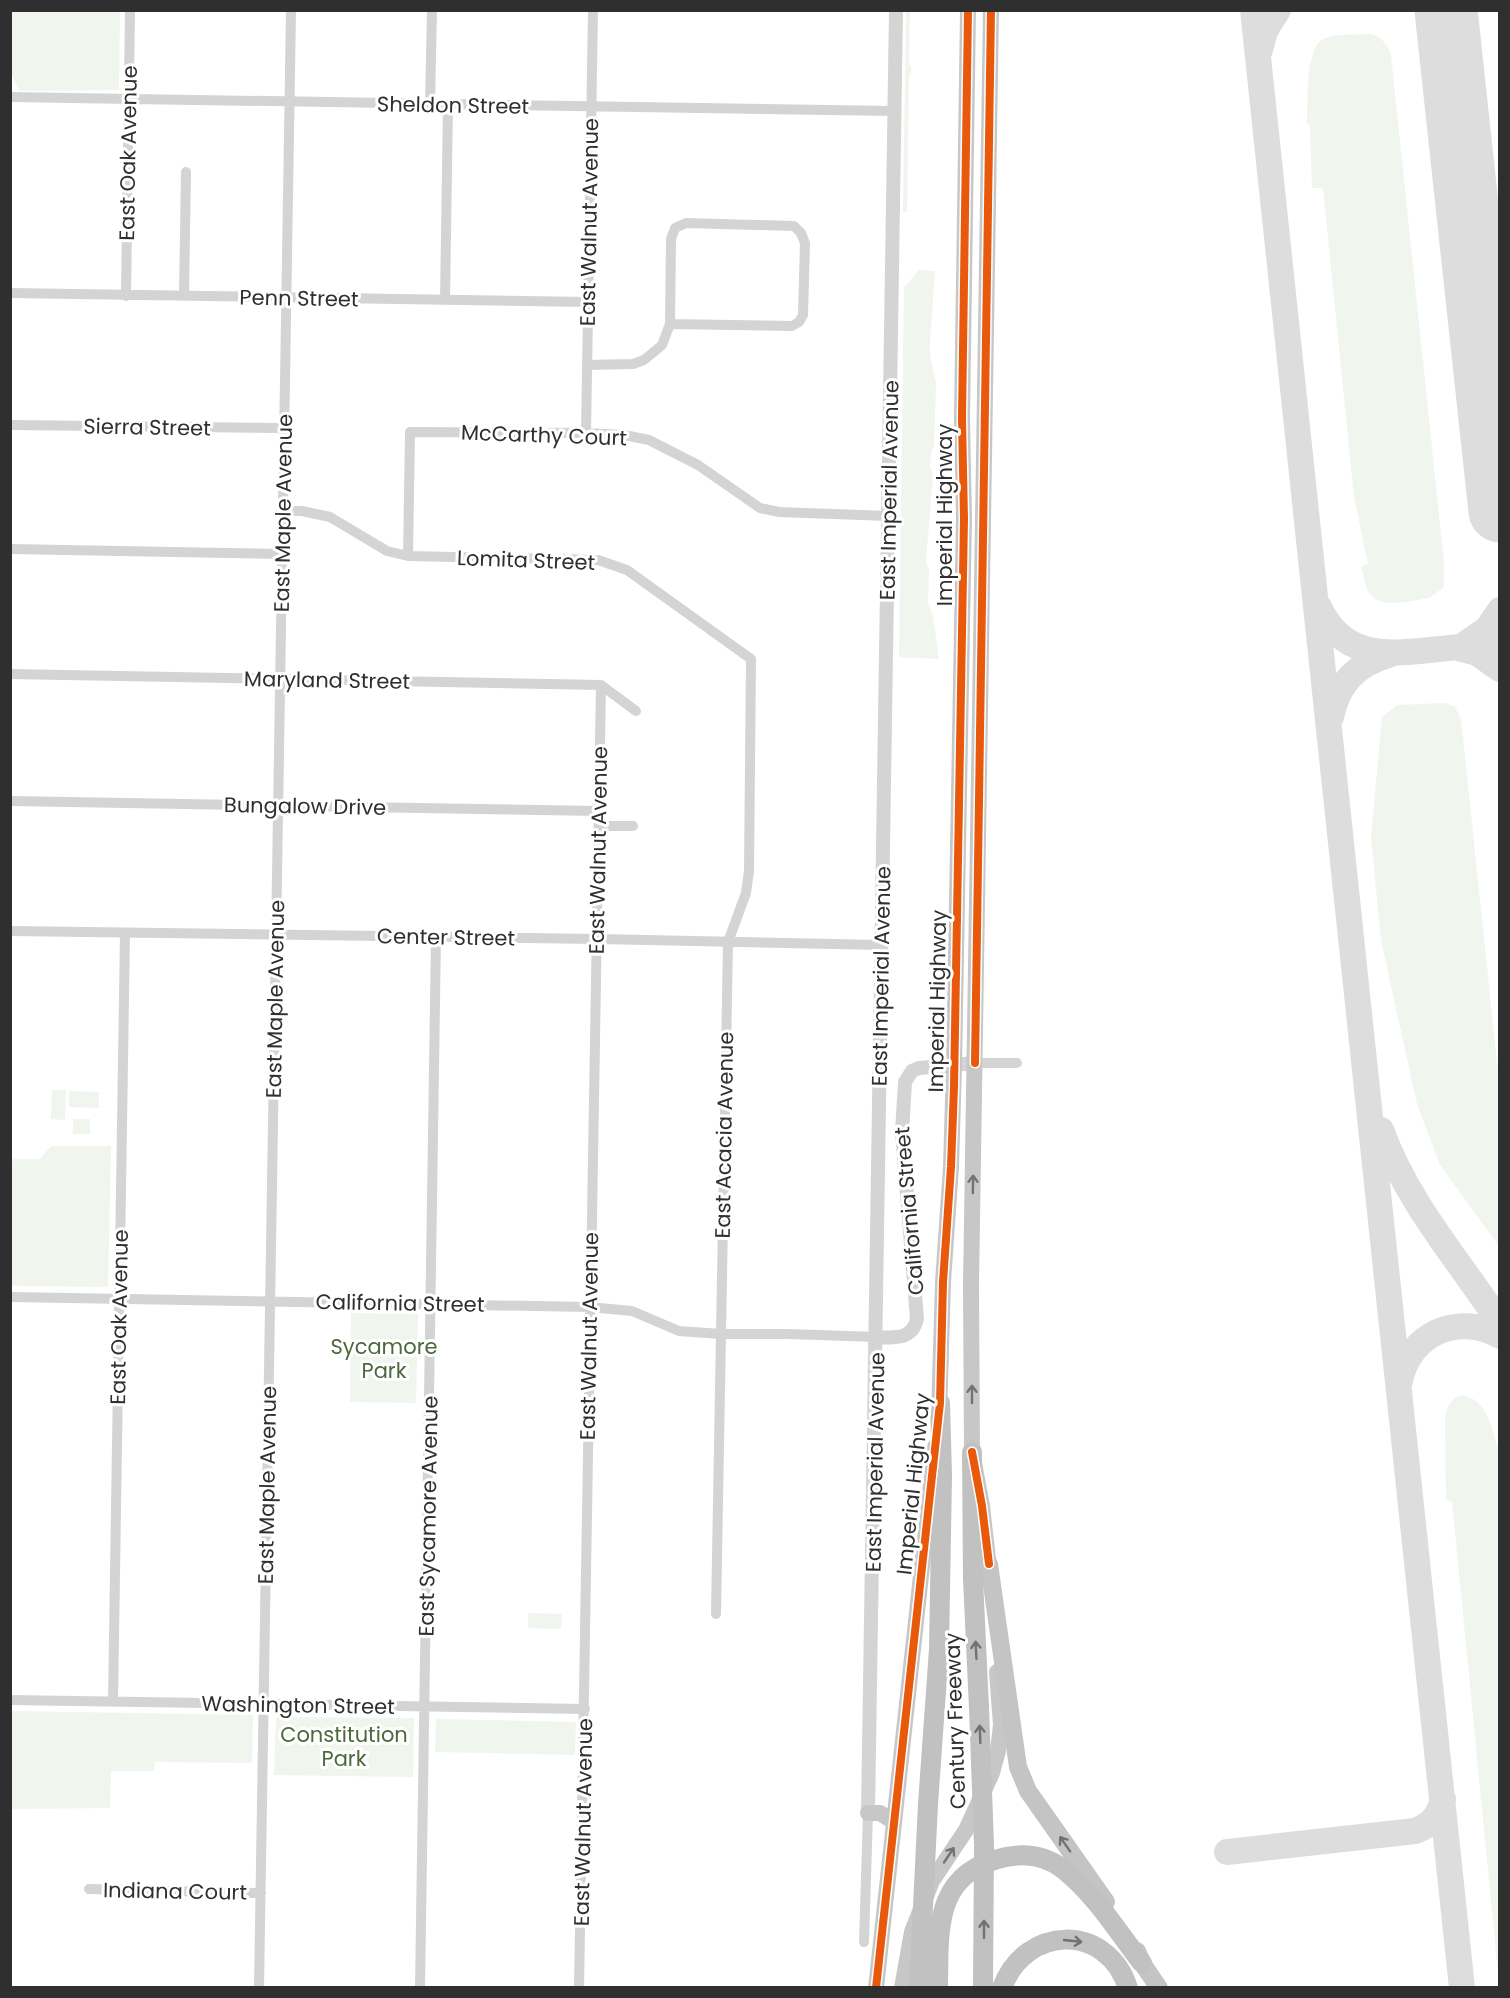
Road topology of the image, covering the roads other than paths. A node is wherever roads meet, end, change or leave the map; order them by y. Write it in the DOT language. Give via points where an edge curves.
graph roads {
  1 [pos="130,10"];
  2 [pos="291,10"];
  3 [pos="432,10"];
  4 [pos="592,10"];
  5 [pos="896,10"];
  6 [pos="968,10"];
  7 [pos="991,10"];
  8 [pos="10,98"];
  9 [pos="129,99"];
  10 [pos="289,101"];
  11 [pos="430,105"];
  12 [pos="448,105"];
  13 [pos="591,107"];
  14 [pos="895,111"];
  15 [pos="186,171"];
  16 [pos="10,294"];
  17 [pos="126,296"];
  18 [pos="184,296"];
  19 [pos="286,298"];
  20 [pos="445,300"];
  21 [pos="588,302"];
  22 [pos="670,324"];
  23 [pos="587,365"];
  24 [pos="10,425"];
  25 [pos="284,428"];
  26 [pos="586,433"];
  27 [pos="283,511"];
  28 [pos="888,516"];
  29 [pos="964,519"];
  30 [pos="984,519"];
  31 [pos="10,549"];
  32 [pos="282,554"];
  33 [pos="408,556"];
  34 [pos="751,659"];
  35 [pos="10,674"];
  36 [pos="280,679"];
  37 [pos="601,685"];
  38 [pos="636,711"];
  39 [pos="10,801"];
  40 [pos="279,806"];
  41 [pos="599,811"];
  42 [pos="599,826"];
  43 [pos="633,826"];
  44 [pos="10,931"];
  45 [pos="125,933"];
  46 [pos="276,934"];
  47 [pos="436,937"];
  48 [pos="597,939"];
  49 [pos="728,942"];
  50 [pos="881,945"];
  51 [pos="975,1063"];
  52 [pos="1017,1063"];
  53 [pos="954,1065"];
  54 [pos="10,1297"];
  55 [pos="120,1298"];
  56 [pos="270,1300"];
  57 [pos="431,1303"];
  58 [pos="589,1307"];
  59 [pos="721,1334"];
  60 [pos="877,1337"];
  61 [pos="940,1402"];
  62 [pos="972,1452"];
  63 [pos="989,1564"];
  64 [pos="716,1614"];
  65 [pos="10,1700"];
  66 [pos="113,1702"];
  67 [pos="264,1704"];
  68 [pos="425,1707"];
  69 [pos="585,1709"];
  70 [pos="868,1813"];
  71 [pos="894,1822"];
  72 [pos="89,1889"];
  73 [pos="261,1893"];
  74 [pos="864,1942"];
  75 [pos="1142,1963"];
  76 [pos="259,1988"];
  77 [pos="420,1988"];
  78 [pos="579,1988"];
  79 [pos="876,1988"];
  80 [pos="902,1988"];
  81 [pos="919,1988"];
  82 [pos="938,1988"];
  83 [pos="983,1988"];
  84 [pos="1002,1988"];
  85 [pos="1128,1988"];
  86 [pos="1159,1988"];
  1 -- 9 [label="street, East Oak Avenue"];
  2 -- 10 [label="street, East Maple Avenue"];
  3 -- 11 [label="street"];
  4 -- 13 [label="street, East Walnut Avenue"];
  5 -- 14 [label="street, East Imperial Avenue"];
  6 -- 29 [label="main road, Imperial Highway"];
  7 -- 30 [label="main road, Imperial Highway"];
  8 -- 9 [label="street, Sheldon Street"];
  9 -- 10 [label="street, Sheldon Street"];
  9 -- 17 [label="street, East Oak Avenue"];
  10 -- 11 [label="street, Sheldon Street"];
  10 -- 19 [label="street, East Maple Avenue"];
  11 -- 12 [label="street, Sheldon Street"];
  12 -- 13 [label="street, Sheldon Street"];
  12 -- 20 [label="street"];
  13 -- 14 [label="street, Sheldon Street"];
  13 -- 21 [label="street, East Walnut Avenue"];
  14 -- 28 [label="street, East Imperial Avenue"];
  15 -- 18 [label="street"];
  16 -- 17 [label="street, Penn Street"];
  17 -- 18 [label="street, Penn Street"];
  18 -- 19 [label="street, Penn Street"];
  19 -- 20 [label="street, Penn Street"];
  19 -- 25 [label="street, East Maple Avenue"];
  20 -- 21 [label="street, Penn Street"];
  21 -- 23 [label="street, East Walnut Avenue"];
  22 -- 22 [label="street" via="671,239 675,228 686,223 794,226 801,233 805,253 800,322 792,326"];
  22 -- 23 [label="street" via="662,345 644,360 633,364"];
  23 -- 26 [label="street, East Walnut Avenue"];
  24 -- 25 [label="street, Sierra Street"];
  25 -- 27 [label="street, East Maple Avenue"];
  26 -- 28 [label="street, McCarthy Court" via="649,440 698,465 760,508"];
  26 -- 33 [label="street, McCarthy Court" via="410,432"];
  27 -- 32 [label="street, East Maple Avenue"];
  27 -- 33 [label="street, Lomita Street" via="330,516 387,551"];
  28 -- 50 [label="street, East Imperial Avenue"];
  29 -- 30 [label="main road"];
  29 -- 53 [label="main road, Imperial Highway"];
  30 -- 51 [label="main road, Imperial Highway"];
  31 -- 32 [label="street"];
  32 -- 36 [label="street, East Maple Avenue"];
  33 -- 34 [label="street, Lomita Street" via="597,560 627,570"];
  34 -- 49 [label="street, East Acacia Avenue" via="749,871 746,893"];
  35 -- 36 [label="street, Maryland Street"];
  36 -- 37 [label="street, Maryland Street"];
  36 -- 40 [label="street, East Maple Avenue"];
  37 -- 38 [label="street"];
  37 -- 41 [label="street, East Walnut Avenue"];
  39 -- 40 [label="street, Bungalow Drive"];
  40 -- 41 [label="street, Bungalow Drive"];
  40 -- 46 [label="street, East Maple Avenue"];
  41 -- 42 [label="street, East Walnut Avenue"];
  42 -- 43 [label="street"];
  42 -- 48 [label="street, East Walnut Avenue"];
  44 -- 45 [label="street, Center Street"];
  45 -- 46 [label="street, Center Street"];
  45 -- 55 [label="street, East Oak Avenue"];
  46 -- 47 [label="street, Center Street"];
  46 -- 56 [label="street, East Maple Avenue"];
  47 -- 48 [label="street, Center Street"];
  47 -- 57 [label="street, East Sycamore Avenue"];
  48 -- 49 [label="street, Center Street"];
  48 -- 58 [label="street, East Walnut Avenue"];
  49 -- 50 [label="street, Center Street"];
  49 -- 59 [label="street, East Acacia Avenue"];
  50 -- 60 [label="street, East Imperial Avenue"];
  51 -- 52 [label="street, California Street"];
  51 -- 53 [label="street, California Street"];
  62 -- 51 [label="main road, Imperial Highway, one-way"];
  53 -- 60 [label="street, California Street" via="919,1068 905,1082 902,1132 917,1319 904,1337"];
  53 -- 61 [label="main road, Imperial Highway"];
  54 -- 55 [label="street, California Street"];
  55 -- 56 [label="street, California Street"];
  55 -- 66 [label="street, East Oak Avenue"];
  56 -- 57 [label="street, California Street"];
  56 -- 67 [label="street, East Maple Avenue"];
  57 -- 58 [label="street, California Street"];
  57 -- 68 [label="street, East Sycamore Avenue"];
  58 -- 59 [label="street, California Street" via="632,1311 679,1332"];
  58 -- 69 [label="street, East Walnut Avenue"];
  59 -- 60 [label="street, California Street"];
  59 -- 64 [label="street, East Acacia Avenue"];
  60 -- 70 [label="street, East Imperial Avenue"];
  61 -- 71 [label="main road, Imperial Highway"];
  61 -- 81 [label="highway, Century Freeway, bridge" via="939,1649"];
  62 -- 63 [label="main road, Imperial Highway"];
  83 -- 62 [label="highway, Century Freeway, one-way, bridge" via="984,1845"];
  75 -- 63 [label="highway, one-way" via="1134,1944 1028,1791 1018,1767"];
  80 -- 63 [label="main road, Imperial Highway, one-way" via="912,1932 932,1881 966,1830 998,1751 1001,1725"];
  65 -- 66 [label="street, Washington Street"];
  66 -- 67 [label="street, Washington Street"];
  67 -- 68 [label="street, Washington Street"];
  67 -- 73 [label="street, East Maple Avenue"];
  68 -- 69 [label="street, Washington Street"];
  68 -- 77 [label="street, East Sycamore Avenue"];
  69 -- 78 [label="street, East Walnut Avenue"];
  70 -- 71 [label="main road" via="887,1816"];
  70 -- 74 [label="street, East Imperial Avenue"];
  71 -- 79 [label="main road, Imperial Highway"];
  72 -- 73 [label="street, Indiana Court"];
  73 -- 76 [label="street, East Maple Avenue"];
  75 -- 82 [label="highway" via="1078,1883 1061,1868 1030,1855 984,1864 963,1877 949,1893 940,1922"];
  75 -- 86 [label="highway"];
  84 -- 85 [label="highway, one-way" via="1019,1958 1043,1943 1062,1940 1081,1941 1111,1958"];
}
